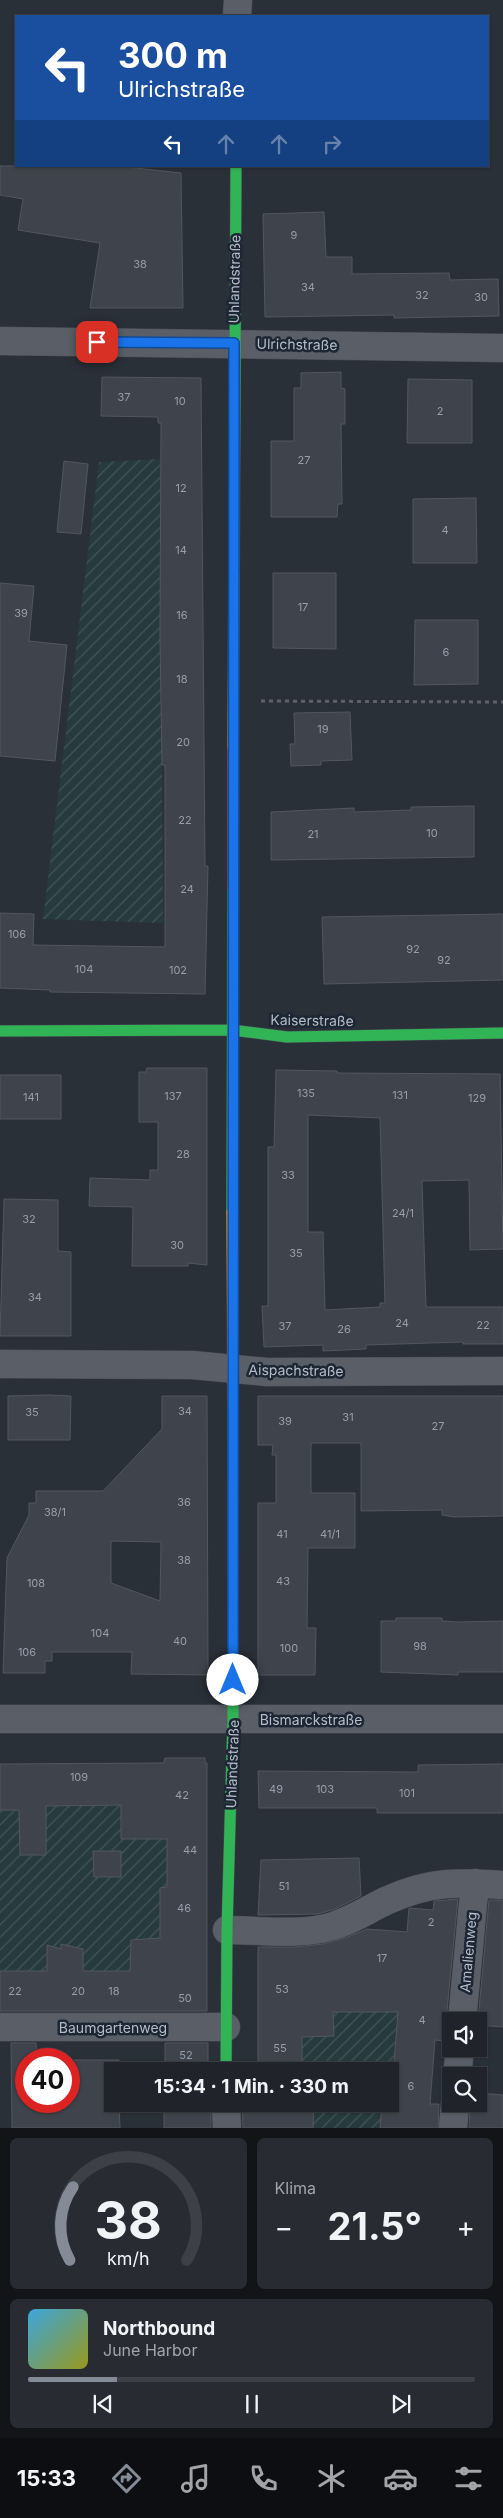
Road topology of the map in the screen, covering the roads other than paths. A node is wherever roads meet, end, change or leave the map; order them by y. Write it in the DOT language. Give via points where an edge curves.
graph roads {
  1 [pos="238,0"];
  2 [pos="238,15"];
  3 [pos="236,167"];
  4 [pos="0,341"];
  5 [pos="234,343"];
  6 [pos="503,348"];
  7 [pos="0,1030"];
  8 [pos="232,1030"];
  9 [pos="503,1033"];
  10 [pos="0,1364"];
  11 [pos="233,1368"];
  12 [pos="503,1371"];
  13 [pos="233,1718"];
  14 [pos="0,1719"];
  15 [pos="503,1719"];
  16 [pos="474,1883"];
  17 [pos="503,1885"];
  18 [pos="227,1930"];
  19 [pos="463,2012"];
  20 [pos="0,2027"];
  21 [pos="226,2027"];
  22 [pos="226,2062"];
  23 [pos="226,2112"];
  24 [pos="454,2112"];
  25 [pos="226,2128"];
  26 [pos="453,2128"];
  1 -- 2 [label="street"];
  3 -- 5 [label="street, Uhlandstraße"];
  4 -- 5 [label="street, Ulrichstraße"];
  5 -- 6 [label="street, Ulrichstraße"];
  5 -- 8 [label="street, Uhlandstraße"];
  7 -- 8 [label="street, Kaiserstraße"];
  8 -- 9 [label="street, Kaiserstraße" via="287,1037"];
  8 -- 11 [label="street, Uhlandstraße"];
  10 -- 11 [label="street, Aispachstraße" via="192,1364"];
  11 -- 12 [label="street, Aispachstraße" via="267,1372"];
  11 -- 13 [label="street, Uhlandstraße"];
  13 -- 14 [label="street, Bismarckstraße"];
  13 -- 15 [label="street, Bismarckstraße"];
  13 -- 18 [label="street, Uhlandstraße"];
  16 -- 17 [label="street"];
  16 -- 18 [label="street" via="452,1882 410,1891 349,1920 319,1929"];
  16 -- 19 [label="street, Amalienweg"];
  18 -- 21 [label="street, Uhlandstraße"];
  20 -- 21 [label="street, Baumgartenweg"];
  21 -- 22 [label="street, Uhlandstraße"];
  23 -- 25 [label="street"];
  24 -- 26 [label="street"];
}
